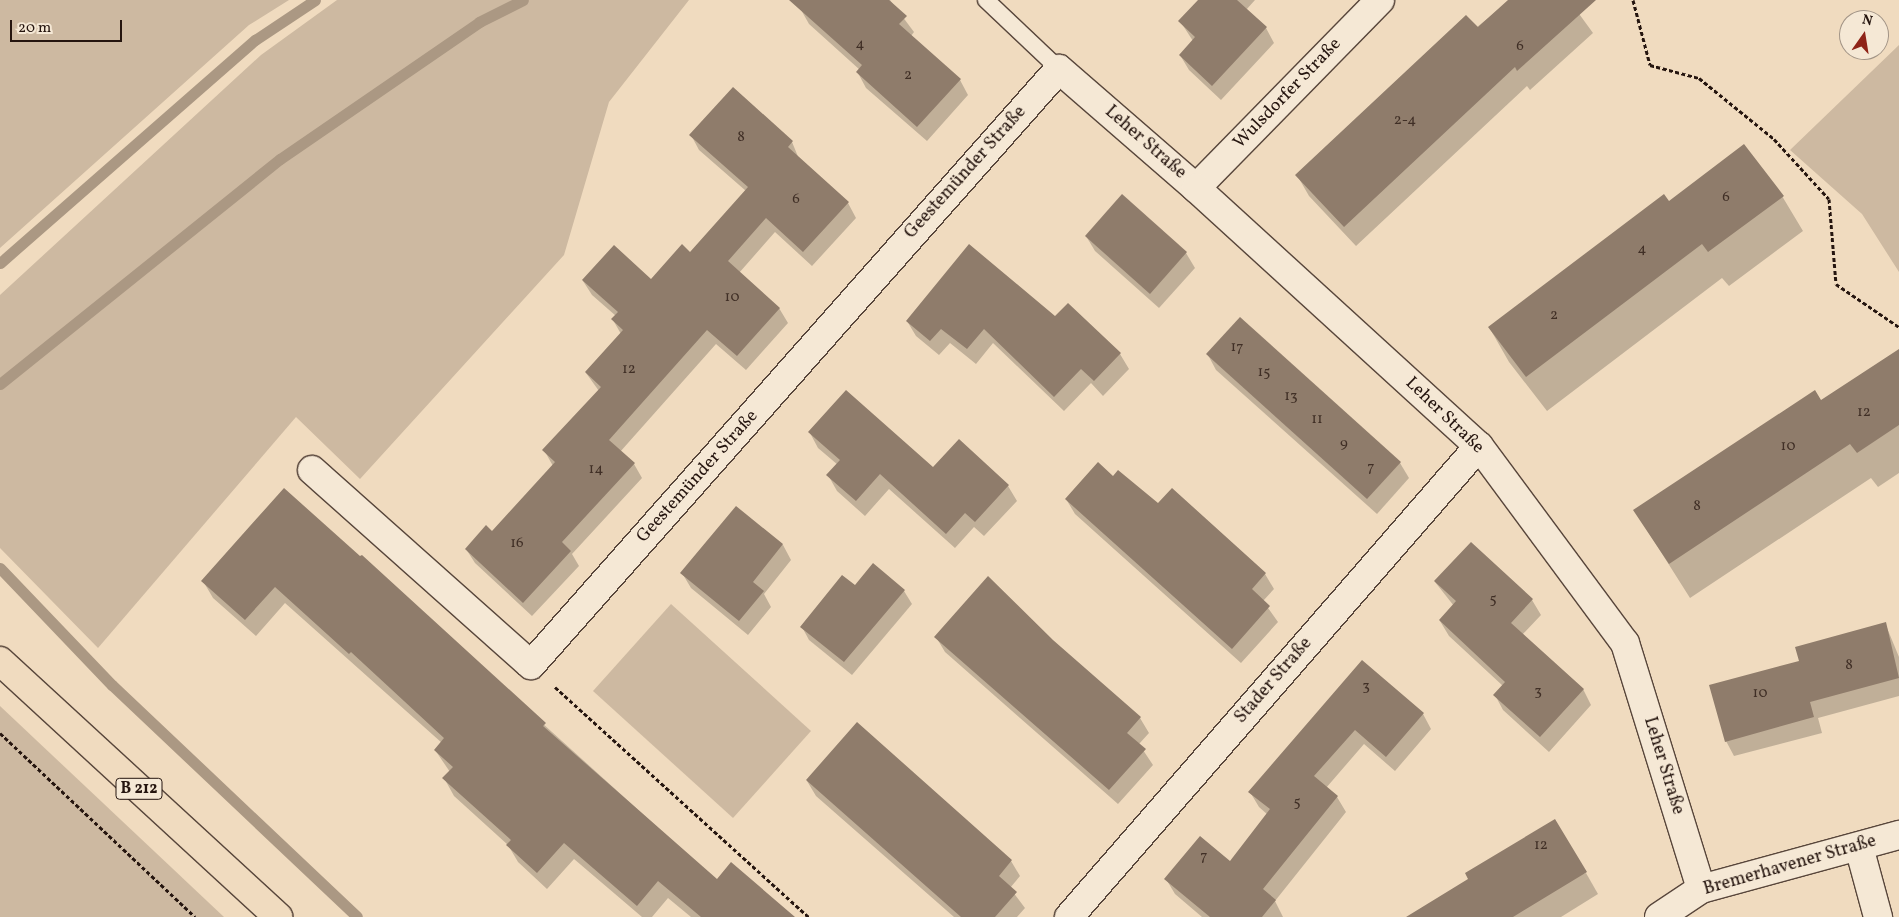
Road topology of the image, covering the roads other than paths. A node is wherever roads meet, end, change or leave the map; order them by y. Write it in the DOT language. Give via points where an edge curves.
graph roads {
  1 [pos="986,0"];
  2 [pos="1380,0"];
  3 [pos="1059,69"];
  4 [pos="1196,188"];
  5 [pos="1479,446"];
  6 [pos="312,470"];
  7 [pos="0,661"];
  8 [pos="1899,835"];
  9 [pos="1859,847"];
  10 [pos="1701,889"];
  11 [pos="278,917"];
  12 [pos="1070,917"];
  13 [pos="1659,917"];
  14 [pos="1878,917"];
  1 -- 3 [label="lane"];
  2 -- 4 [label="street, Wulsdorfer Straße"];
  3 -- 4 [label="street, Leher Straße"];
  3 -- 6 [label="street, Geestemünder Straße" via="531,665"];
  4 -- 5 [label="street, Leher Straße"];
  5 -- 10 [label="street, Leher Straße" via="1625,643"];
  5 -- 12 [label="street, Stader Straße"];
  7 -- 11 [label="main road, B 212"];
  8 -- 9 [label="street, Bremerhavener Straße"];
  9 -- 10 [label="street, Bremerhavener Straße"];
  9 -- 14 [label="street"];
  10 -- 13 [label="street, Bremerhavener Straße"];
}
